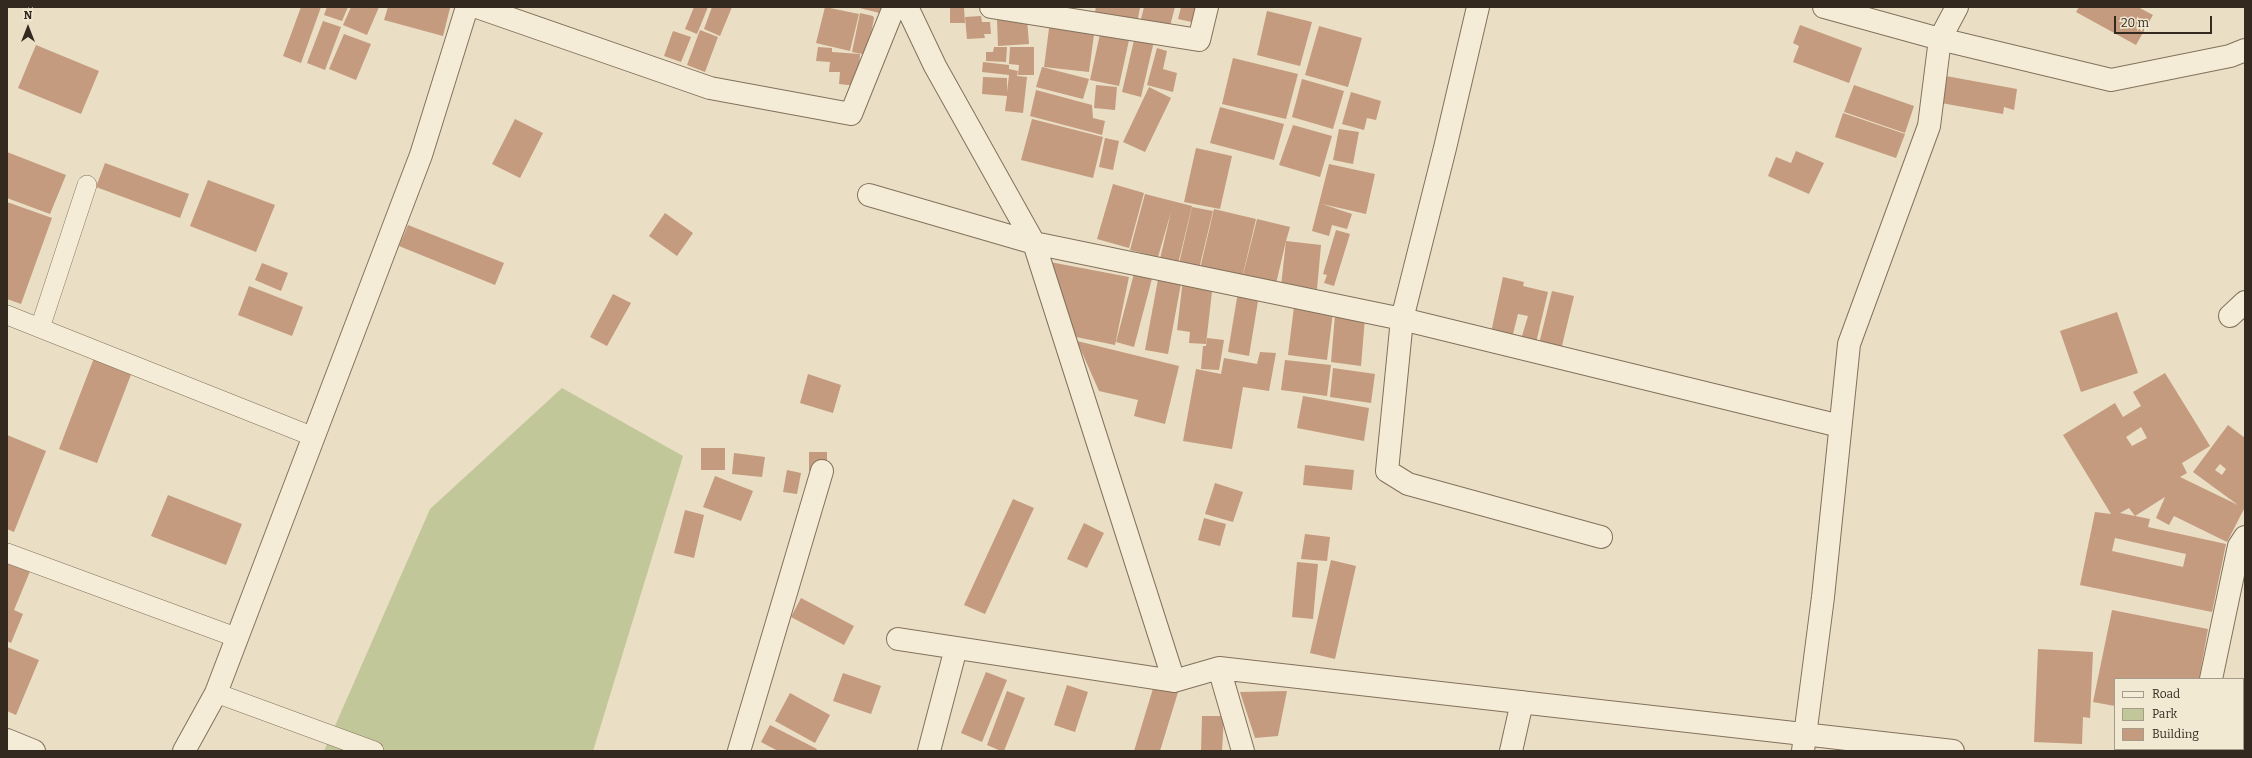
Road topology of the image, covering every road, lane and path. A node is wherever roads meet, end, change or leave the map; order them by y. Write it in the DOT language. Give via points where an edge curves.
graph roads {
  1 [pos="467,7"];
  2 [pos="477,7"];
  3 [pos="894,7"];
  4 [pos="907,7"];
  5 [pos="991,7"];
  6 [pos="1207,7"];
  7 [pos="1478,7"];
  8 [pos="1824,7"];
  9 [pos="1956,7"];
  10 [pos="1940,39"];
  11 [pos="2245,50"];
  12 [pos="87,185"];
  13 [pos="869,195"];
  14 [pos="1034,243"];
  15 [pos="7,315"];
  16 [pos="1402,319"];
  17 [pos="40,328"];
  18 [pos="1840,426"];
  19 [pos="314,437"];
  20 [pos="822,471"];
  21 [pos="1601,537"];
  22 [pos="2245,537"];
  23 [pos="7,554"];
  24 [pos="238,638"];
  25 [pos="898,639"];
  26 [pos="956,648"];
  27 [pos="1219,668"];
  28 [pos="2211,678"];
  29 [pos="1174,681"];
  30 [pos="216,693"];
  31 [pos="1522,702"];
  32 [pos="7,740"];
  33 [pos="1804,743"];
  34 [pos="34,751"];
  35 [pos="184,751"];
  36 [pos="374,751"];
  37 [pos="739,751"];
  38 [pos="929,751"];
  39 [pos="1243,751"];
  40 [pos="1511,751"];
  41 [pos="1953,751"];
  1 -- 19 [label="street" via="421,155"];
  2 -- 3 [label="street" via="710,88 851,114"];
  4 -- 14 [label="street" via="935,66"];
  5 -- 6 [label="street" via="1200,40"];
  7 -- 16 [label="street"];
  8 -- 10 [label="street"];
  9 -- 10 [label="street"];
  10 -- 11 [label="street" via="2111,80 2230,56"];
  10 -- 18 [label="street" via="1929,126 1849,344"];
  12 -- 17 [label="lane"];
  13 -- 14 [label="street"];
  14 -- 16 [label="street"];
  14 -- 29 [label="street"];
  15 -- 17 [label="lane"];
  16 -- 18 [label="street"];
  16 -- 21 [label="street" via="1387,471 1408,484"];
  17 -- 19 [label="lane"];
  18 -- 33 [label="street" via="1823,597"];
  19 -- 24 [label="street"];
  20 -- 37 [label="street"];
  22 -- 28 [label="street" via="2239,546"];
  23 -- 24 [label="lane"];
  24 -- 30 [label="street"];
  25 -- 26 [label="street"];
  26 -- 29 [label="street"];
  26 -- 38 [label="street"];
  27 -- 29 [label="street"];
  27 -- 31 [label="street"];
  27 -- 39 [label="street"];
  30 -- 35 [label="street"];
  30 -- 36 [label="lane"];
  31 -- 33 [label="street"];
  31 -- 40 [label="street"];
  32 -- 34 [label="street"];
  33 -- 41 [label="street"];
}
